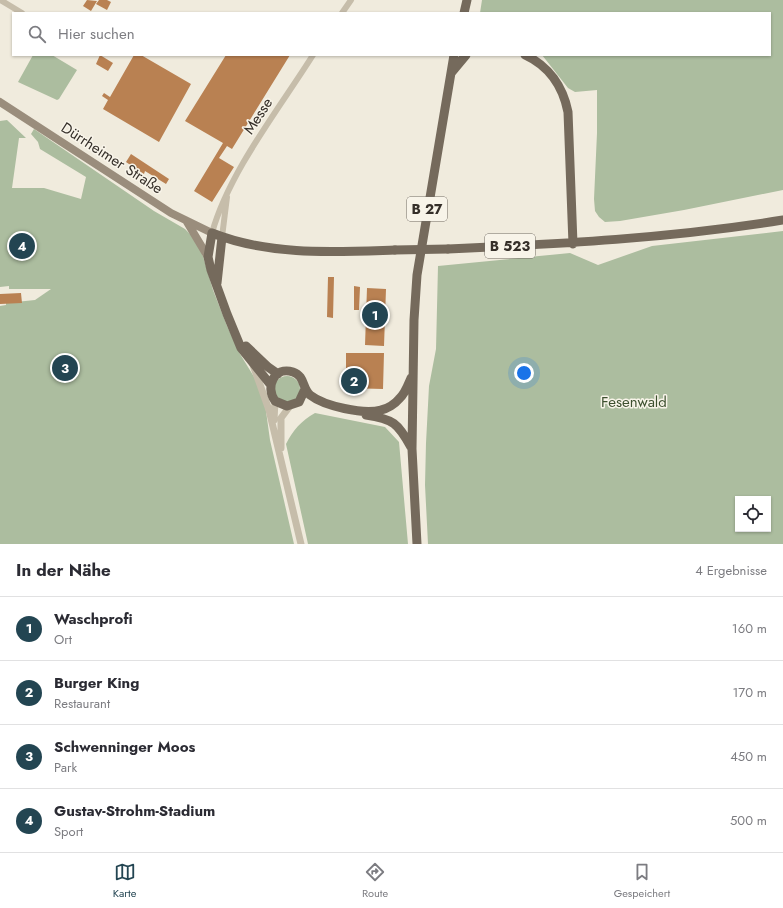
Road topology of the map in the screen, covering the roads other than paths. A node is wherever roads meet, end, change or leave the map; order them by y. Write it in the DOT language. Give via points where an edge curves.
graph roads {
  1 [pos="351,0"];
  2 [pos="468,0"];
  3 [pos="2,1"];
  4 [pos="20,12"];
  5 [pos="343,12"];
  6 [pos="464,12"];
  7 [pos="470,12"];
  8 [pos="312,56"];
  9 [pos="454,56"];
  10 [pos="465,56"];
  11 [pos="527,56"];
  12 [pos="450,74"];
  13 [pos="0,102"];
  14 [pos="228,194"];
  15 [pos="783,220"];
  16 [pos="187,221"];
  17 [pos="212,233"];
  18 [pos="222,237"];
  19 [pos="573,244"];
  20 [pos="208,257"];
  21 [pos="217,286"];
  22 [pos="236,334"];
  23 [pos="253,363"];
  24 [pos="278,374"];
  25 [pos="412,375"];
  26 [pos="270,384"];
  27 [pos="305,389"];
  28 [pos="275,401"];
  29 [pos="294,404"];
  30 [pos="273,427"];
  31 [pos="412,449"];
  32 [pos="283,468"];
  33 [pos="301,544"];
  34 [pos="417,544"];
  1 -- 5 [label="street"];
  2 -- 6 [label="main road"];
  2 -- 7 [label="main road"];
  3 -- 4 [label="street"];
  8 -- 14 [label="street, Messe" via="256,143"];
  9 -- 12 [label="main road, B 27"];
  10 -- 12 [label="main road"];
  11 -- 19 [label="main road" via="539,63 551,75 563,94 568,112"];
  12 -- 25 [label="main road, B 27" via="419,254"];
  13 -- 16 [label="main road, Dürrheimer Straße" via="125,184"];
  14 -- 17 [label="street, Messe" via="220,208"];
  14 -- 18 [label="street, Messe"];
  15 -- 19 [label="main road, B 523"];
  16 -- 17 [label="main road, Dürrheimer Straße"];
  16 -- 20 [label="main road"];
  17 -- 18 [label="main road, B 523"];
  17 -- 20 [label="main road"];
  18 -- 19 [label="main road, B 523, bridge" via="240,243 314,252"];
  18 -- 21 [label="main road"];
  20 -- 21 [label="main road"];
  21 -- 22 [label="main road"];
  22 -- 23 [label="main road" via="241,348"];
  22 -- 24 [label="main road" via="254,355"];
  23 -- 26 [label="main road"];
  23 -- 30 [label="street"];
  24 -- 26 [label="main road"];
  24 -- 27 [label="main road" via="287,371 297,374"];
  25 -- 27 [label="main road" via="400,399 381,410 354,410 330,405 316,399"];
  25 -- 31 [label="main road, B 27"];
  26 -- 28 [label="main road" via="271,396"];
  27 -- 29 [label="main road"];
  28 -- 29 [label="main road" via="284,406"];
  28 -- 30 [label="street"];
  29 -- 31 [label="main road" via="308,402 345,413 385,418 401,428"];
  29 -- 32 [label="street" via="284,413 281,424"];
  30 -- 32 [label="street"];
  31 -- 34 [label="main road, B 27"];
  32 -- 33 [label="street"];
}
